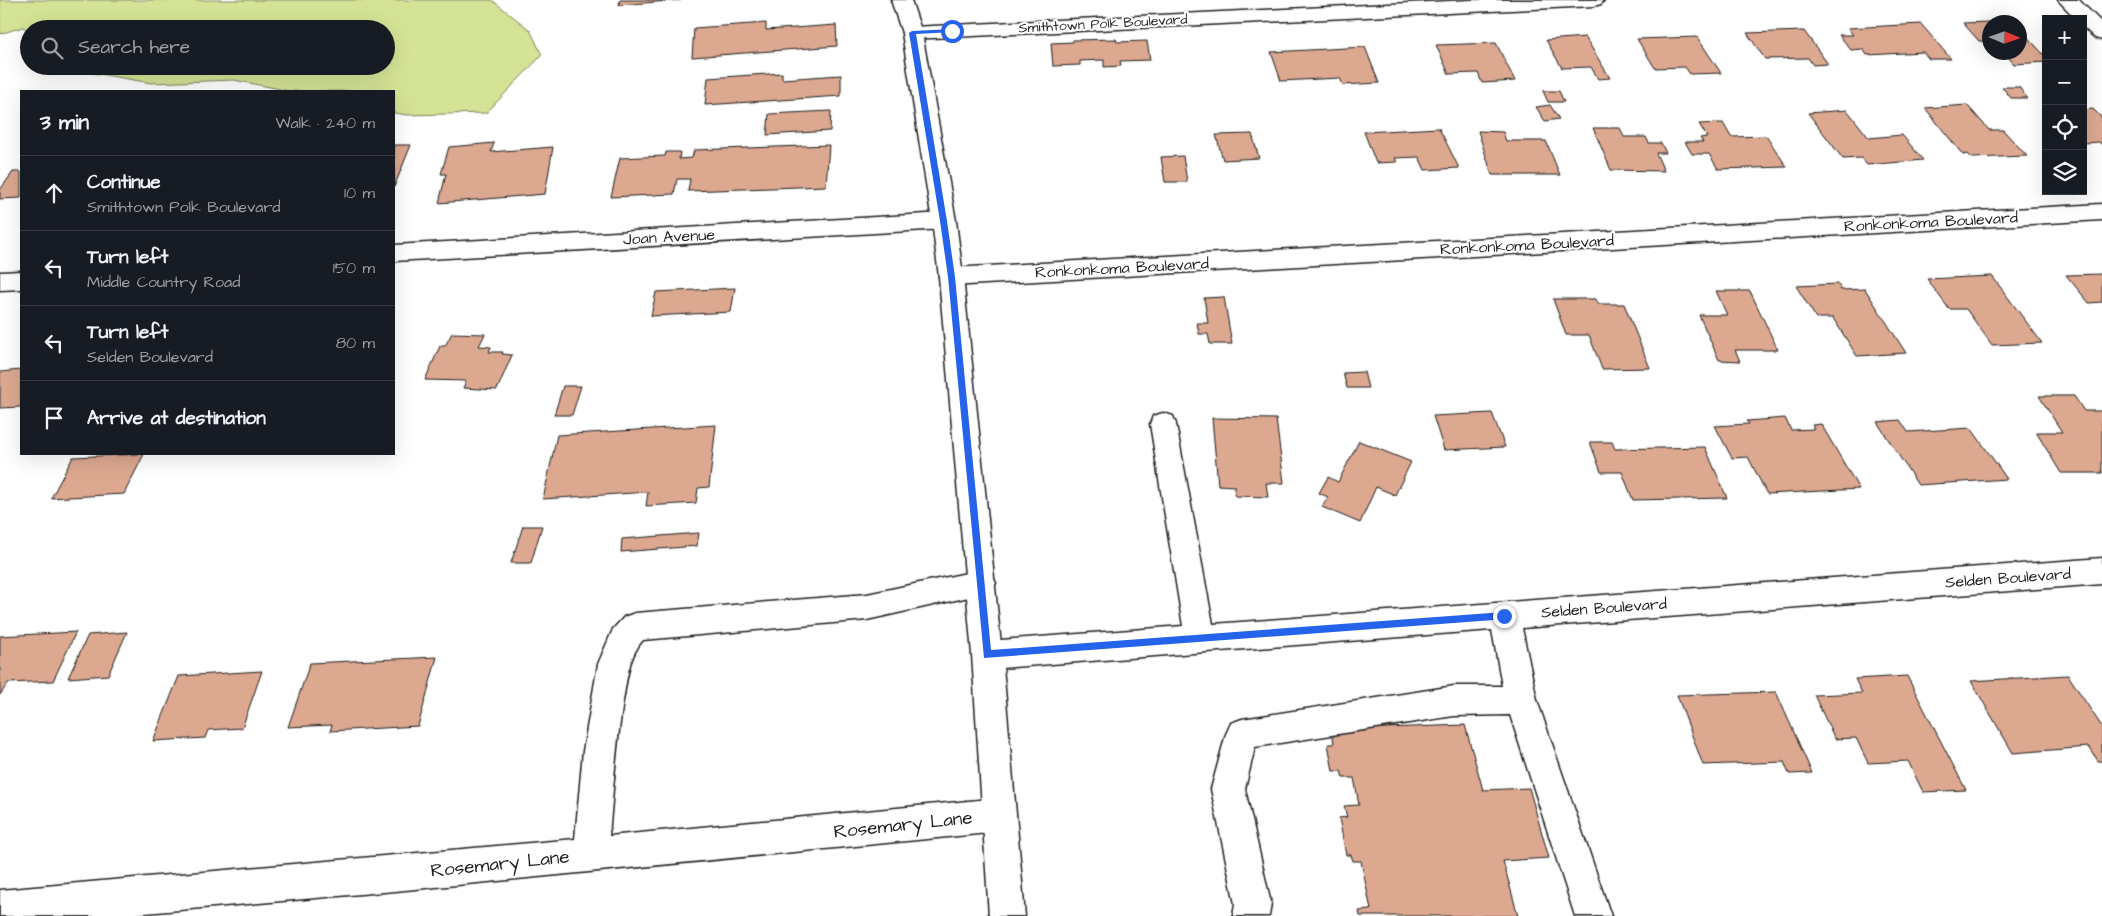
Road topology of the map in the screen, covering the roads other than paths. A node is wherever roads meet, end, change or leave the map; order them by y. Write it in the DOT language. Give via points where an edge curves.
graph roads {
  1 [pos="901,0"];
  2 [pos="1594,0"];
  3 [pos="2068,0"];
  4 [pos="912,33"];
  5 [pos="2102,34"];
  6 [pos="2102,212"];
  7 [pos="944,221"];
  8 [pos="395,253"];
  9 [pos="951,277"];
  10 [pos="20,280"];
  11 [pos="0,281"];
  12 [pos="1163,424"];
  13 [pos="2102,571"];
  14 [pos="981,583"];
  15 [pos="1504,616"];
  16 [pos="1200,638"];
  17 [pos="987,655"];
  18 [pos="1521,700"];
  19 [pos="999,815"];
  20 [pos="590,855"];
  21 [pos="0,908"];
  22 [pos="1007,916"];
  23 [pos="1251,916"];
  24 [pos="1593,916"];
  1 -- 4 [label="street"];
  2 -- 4 [label="street, Smithtown Polk Boulevard"];
  3 -- 5 [label="street"];
  4 -- 7 [label="street"];
  6 -- 9 [label="street, Ronkonkoma Boulevard"];
  7 -- 8 [label="street, Joan Avenue"];
  7 -- 9 [label="street"];
  9 -- 14 [label="street"];
  10 -- 11 [label="street"];
  12 -- 16 [label="street"];
  13 -- 15 [label="street, Selden Boulevard"];
  14 -- 17 [label="street"];
  14 -- 20 [label="street" via="867,607 635,627 624,639 614,664 599,750"];
  15 -- 16 [label="street, Selden Boulevard"];
  15 -- 18 [label="street"];
  16 -- 17 [label="street, Selden Boulevard"];
  17 -- 19 [label="street"];
  18 -- 23 [label="street" via="1454,701 1242,734 1228,789 1253,904"];
  18 -- 24 [label="street"];
  19 -- 20 [label="street, Rosemary Lane"];
  19 -- 22 [label="street"];
  20 -- 21 [label="street, Rosemary Lane"];
}
